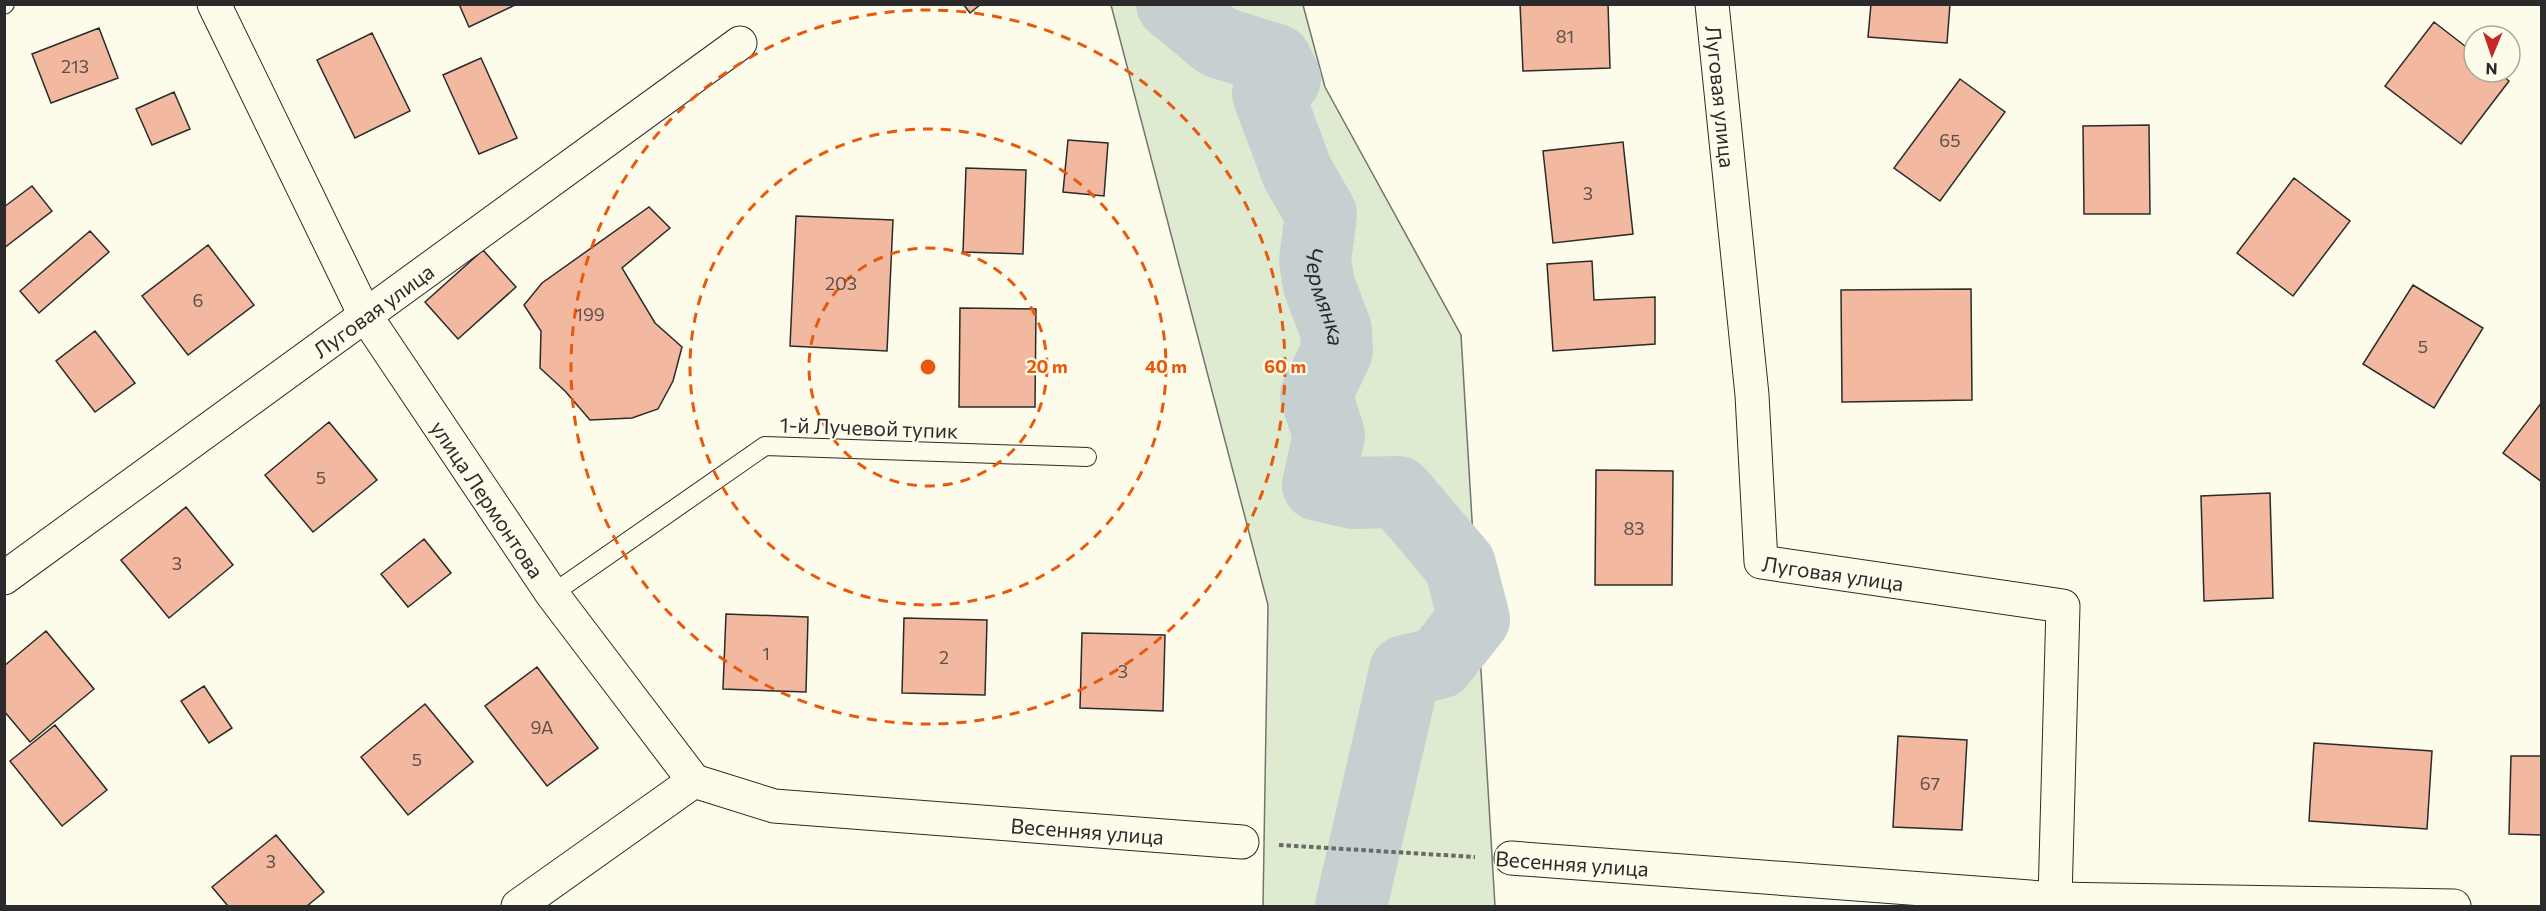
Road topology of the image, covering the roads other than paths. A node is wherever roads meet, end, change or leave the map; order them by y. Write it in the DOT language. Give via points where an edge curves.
graph roads {
  1 [pos="214,4"];
  2 [pos="1712,4"];
  3 [pos="740,43"];
  4 [pos="365,315"];
  5 [pos="1087,457"];
  6 [pos="4,578"];
  7 [pos="552,594"];
  8 [pos="694,781"];
  9 [pos="1242,842"];
  10 [pos="1511,858"];
  11 [pos="2055,899"];
  12 [pos="518,906"];
  13 [pos="2454,906"];
  1 -- 4 [label="street, улица Лермонтова"];
  2 -- 11 [label="street, Луговая улица" via="1752,395 1761,562 2062,606"];
  3 -- 4 [label="street, Луговая улица"];
  4 -- 6 [label="street, Луговая улица"];
  4 -- 7 [label="street, улица Лермонтова"];
  5 -- 7 [label="lane, 1-й Лучевой тупик" via="765,446"];
  7 -- 8 [label="street, улица Лермонтова"];
  8 -- 9 [label="street, Весенняя улица" via="774,806"];
  8 -- 12 [label="street"];
  10 -- 11 [label="street, Весенняя улица"];
  11 -- 13 [label="street, Весенняя улица"];
}
